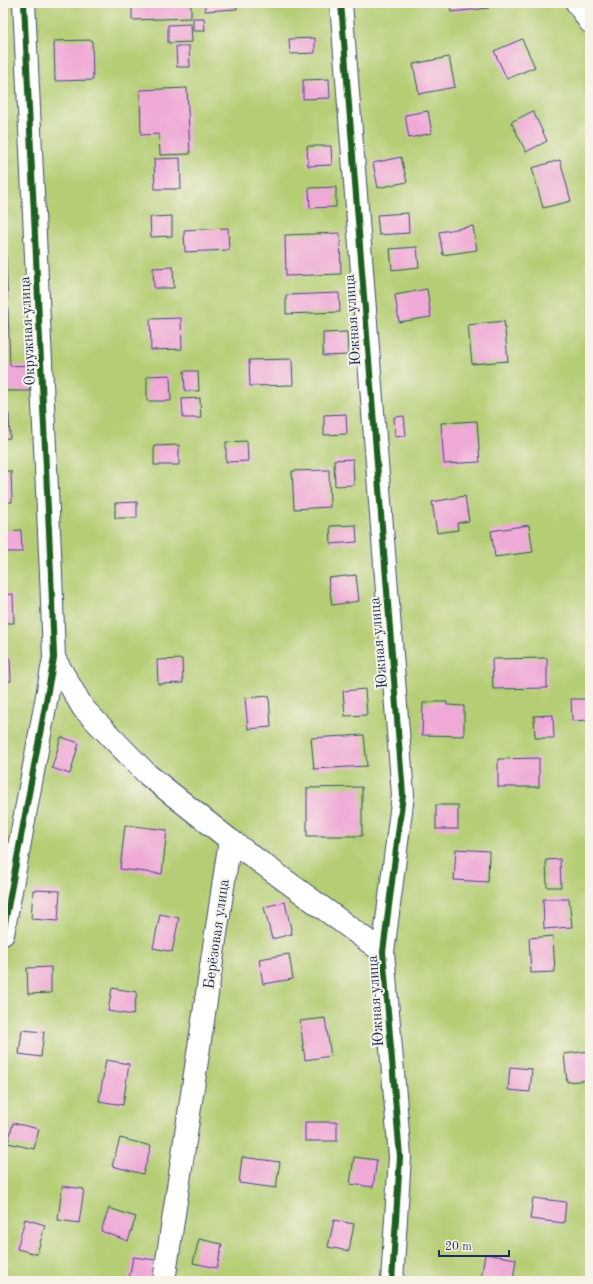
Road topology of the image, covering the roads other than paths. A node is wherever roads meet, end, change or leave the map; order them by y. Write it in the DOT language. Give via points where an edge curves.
graph roads {
  1 [pos="24,3"];
  2 [pos="340,3"];
  3 [pos="577,3"];
  4 [pos="590,22"];
  5 [pos="54,658"];
  6 [pos="230,840"];
  7 [pos="3,934"];
  8 [pos="384,952"];
  9 [pos="164,1281"];
  10 [pos="392,1281"];
  1 -- 5 [label="street, Окружная улица"];
  2 -- 8 [label="street, Южная улица" via="403,795"];
  3 -- 4 [label="street"];
  5 -- 6 [label="street" via="83,708 137,764"];
  5 -- 7 [label="street, Окружная улица"];
  6 -- 8 [label="street"];
  6 -- 9 [label="street, Берёзовая улица"];
  8 -- 10 [label="street, Южная улица" via="400,1157"];
}
